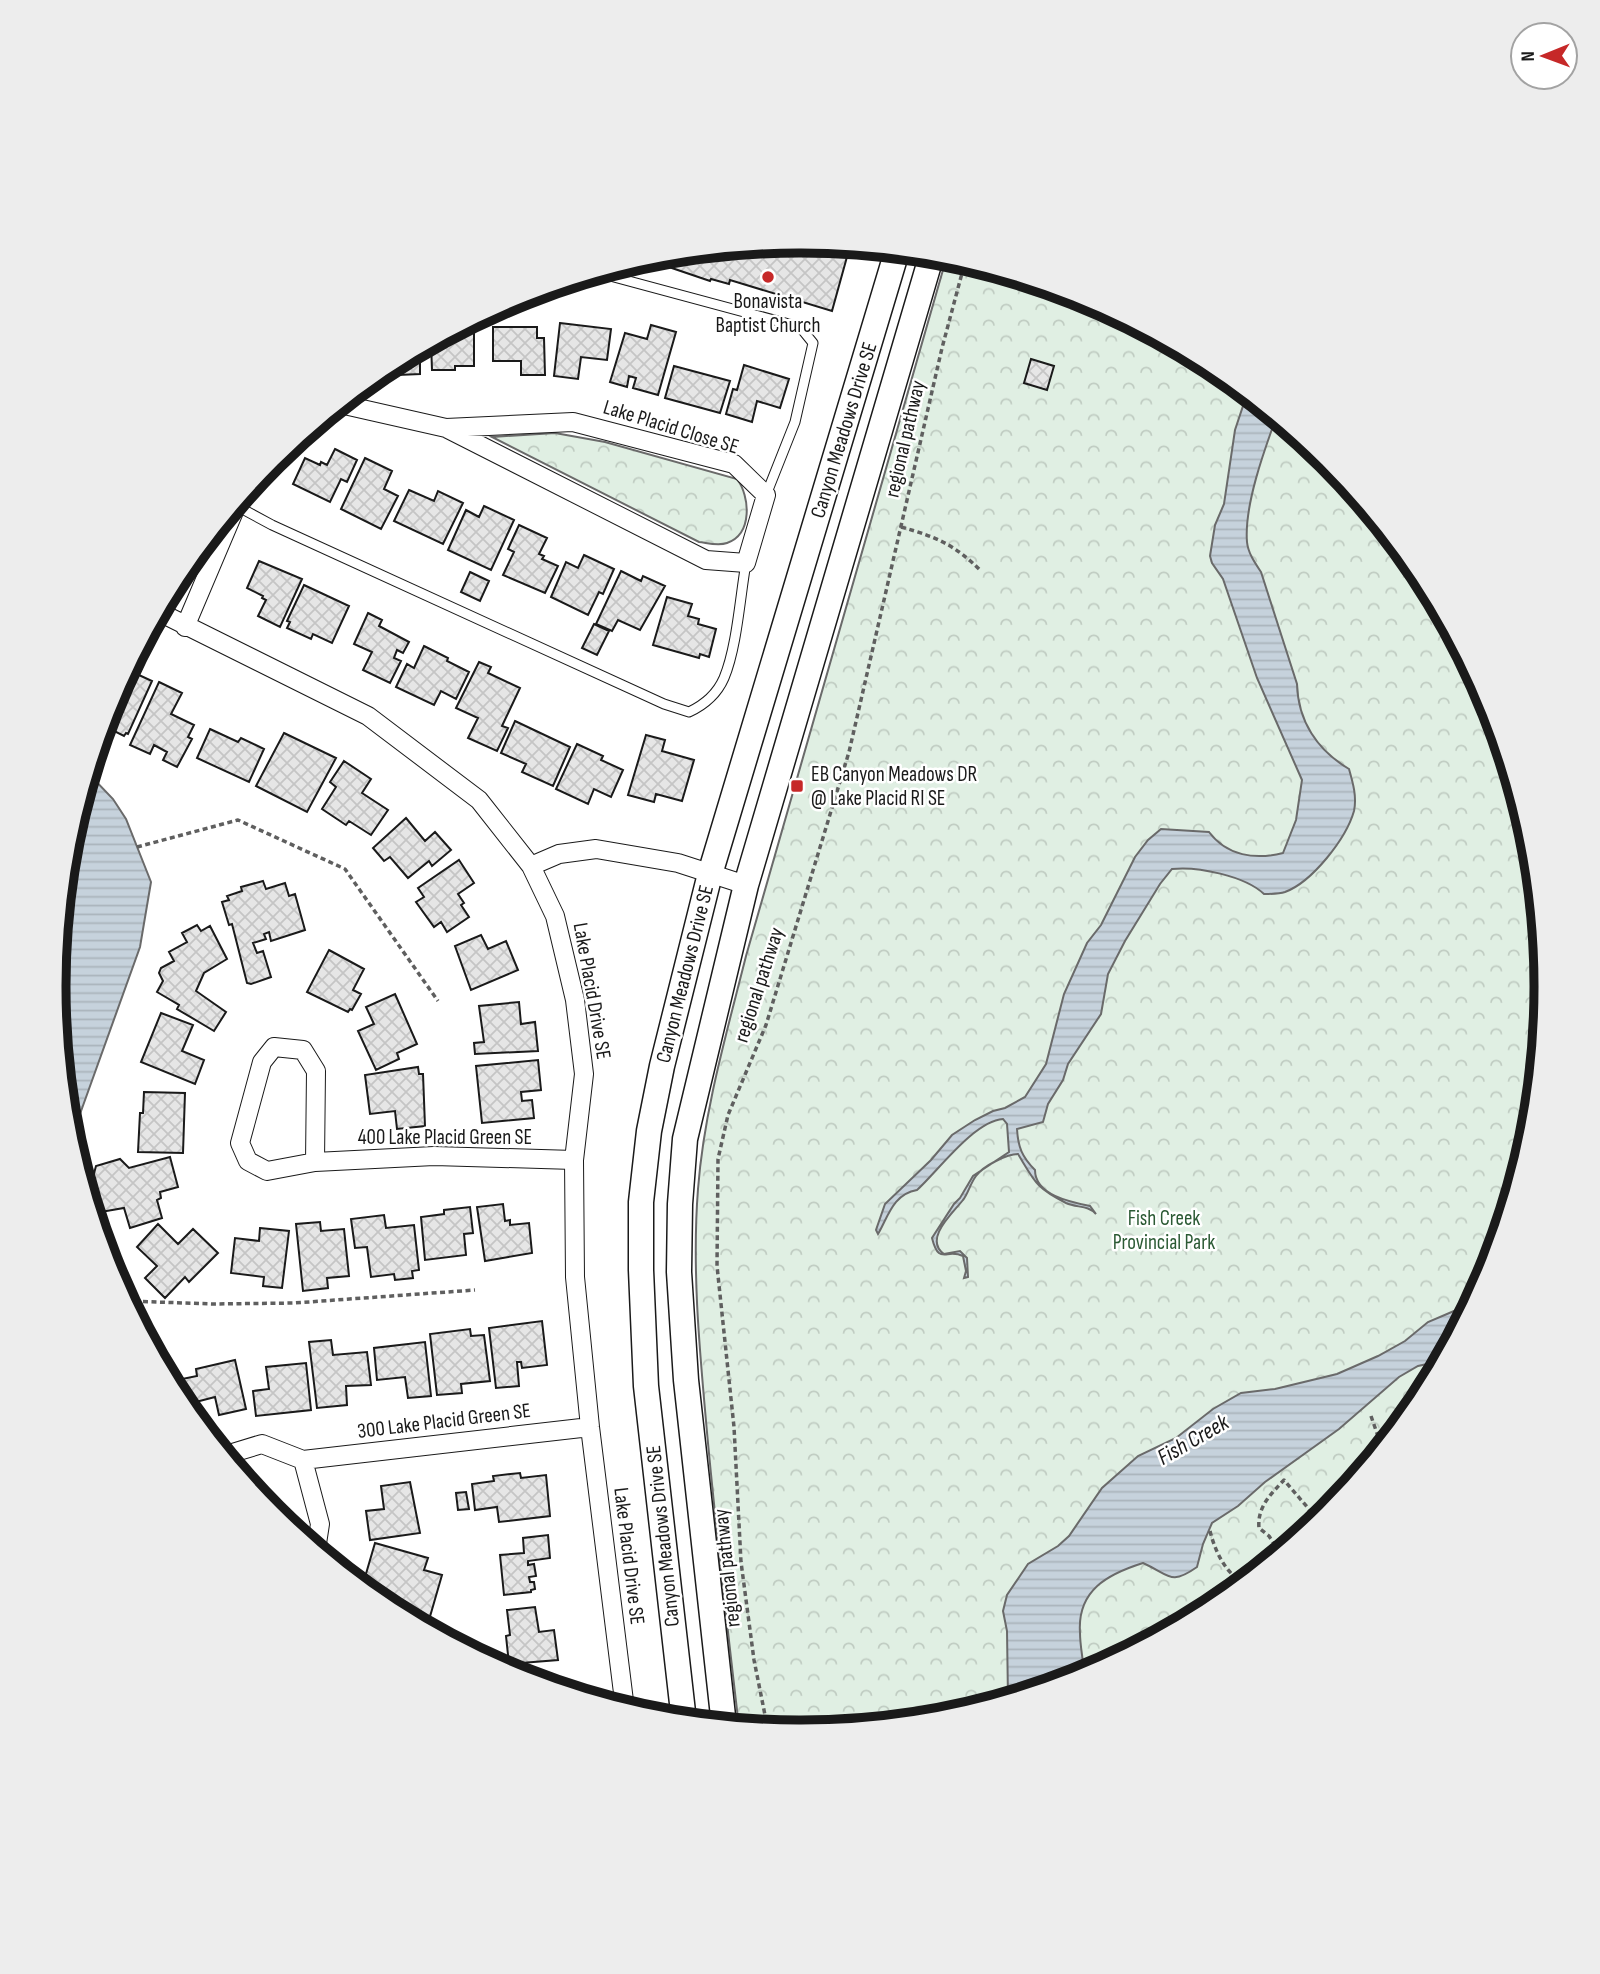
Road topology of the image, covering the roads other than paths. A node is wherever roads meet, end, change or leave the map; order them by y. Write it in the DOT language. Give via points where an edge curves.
graph roads {
  1 [pos="894,260"];
  2 [pos="929,266"];
  3 [pos="616,277"];
  4 [pos="351,407"];
  5 [pos="446,428"];
  6 [pos="766,495"];
  7 [pos="244,509"];
  8 [pos="226,530"];
  9 [pos="746,563"];
  10 [pos="167,617"];
  11 [pos="185,627"];
  12 [pos="531,866"];
  13 [pos="710,874"];
  14 [pos="746,885"];
  15 [pos="574,1160"];
  16 [pos="316,1162"];
  17 [pos="590,1427"];
  18 [pos="234,1453"];
  19 [pos="303,1460"];
  20 [pos="318,1539"];
  21 [pos="624,1699"];
  22 [pos="683,1710"];
  23 [pos="723,1716"];
  1 -- 13 [label="main road, Canyon Meadows Drive SE"];
  2 -- 14 [label="main road, Canyon Meadows Drive SE"];
  3 -- 6 [label="lane" via="800,327 813,342 795,422"];
  4 -- 5 [label="street, Lake Placid Close SE"];
  5 -- 6 [label="street, Lake Placid Close SE" via="573,422 734,464"];
  5 -- 9 [label="street, Lake Placid Close SE" via="706,560"];
  6 -- 9 [label="street"];
  7 -- 9 [label="lane" via="689,712 705,704 723,680"];
  8 -- 11 [label="street"];
  10 -- 11 [label="street, Lake Placid Drive SE"];
  11 -- 12 [label="street, Lake Placid Drive SE" via="369,716 479,800"];
  12 -- 13 [label="street" via="559,854 596,849 678,863"];
  12 -- 15 [label="street, Lake Placid Drive SE" via="555,916 575,1000 584,1074"];
  13 -- 14 [label="street"];
  13 -- 22 [label="main road, Canyon Meadows Drive SE" via="662,1066 642,1202 646,1386"];
  14 -- 23 [label="main road, Canyon Meadows Drive SE" via="685,1139 680,1204 686,1380"];
  15 -- 16 [label="street, 400 Lake Placid Green SE" via="434,1156"];
  15 -- 17 [label="street, Lake Placid Drive SE" via="575,1277"];
  16 -- 16 [label="street, 400 Lake Placid Green SE" via="317,1071 303,1050 274,1047 262,1062 240,1143 248,1161 267,1171"];
  17 -- 19 [label="street, 300 Lake Placid Green SE"];
  17 -- 21 [label="street, Lake Placid Drive SE"];
  18 -- 19 [label="street, 300 Lake Placid Green SE" via="262,1444"];
  19 -- 20 [label="street" via="320,1524"];
}
